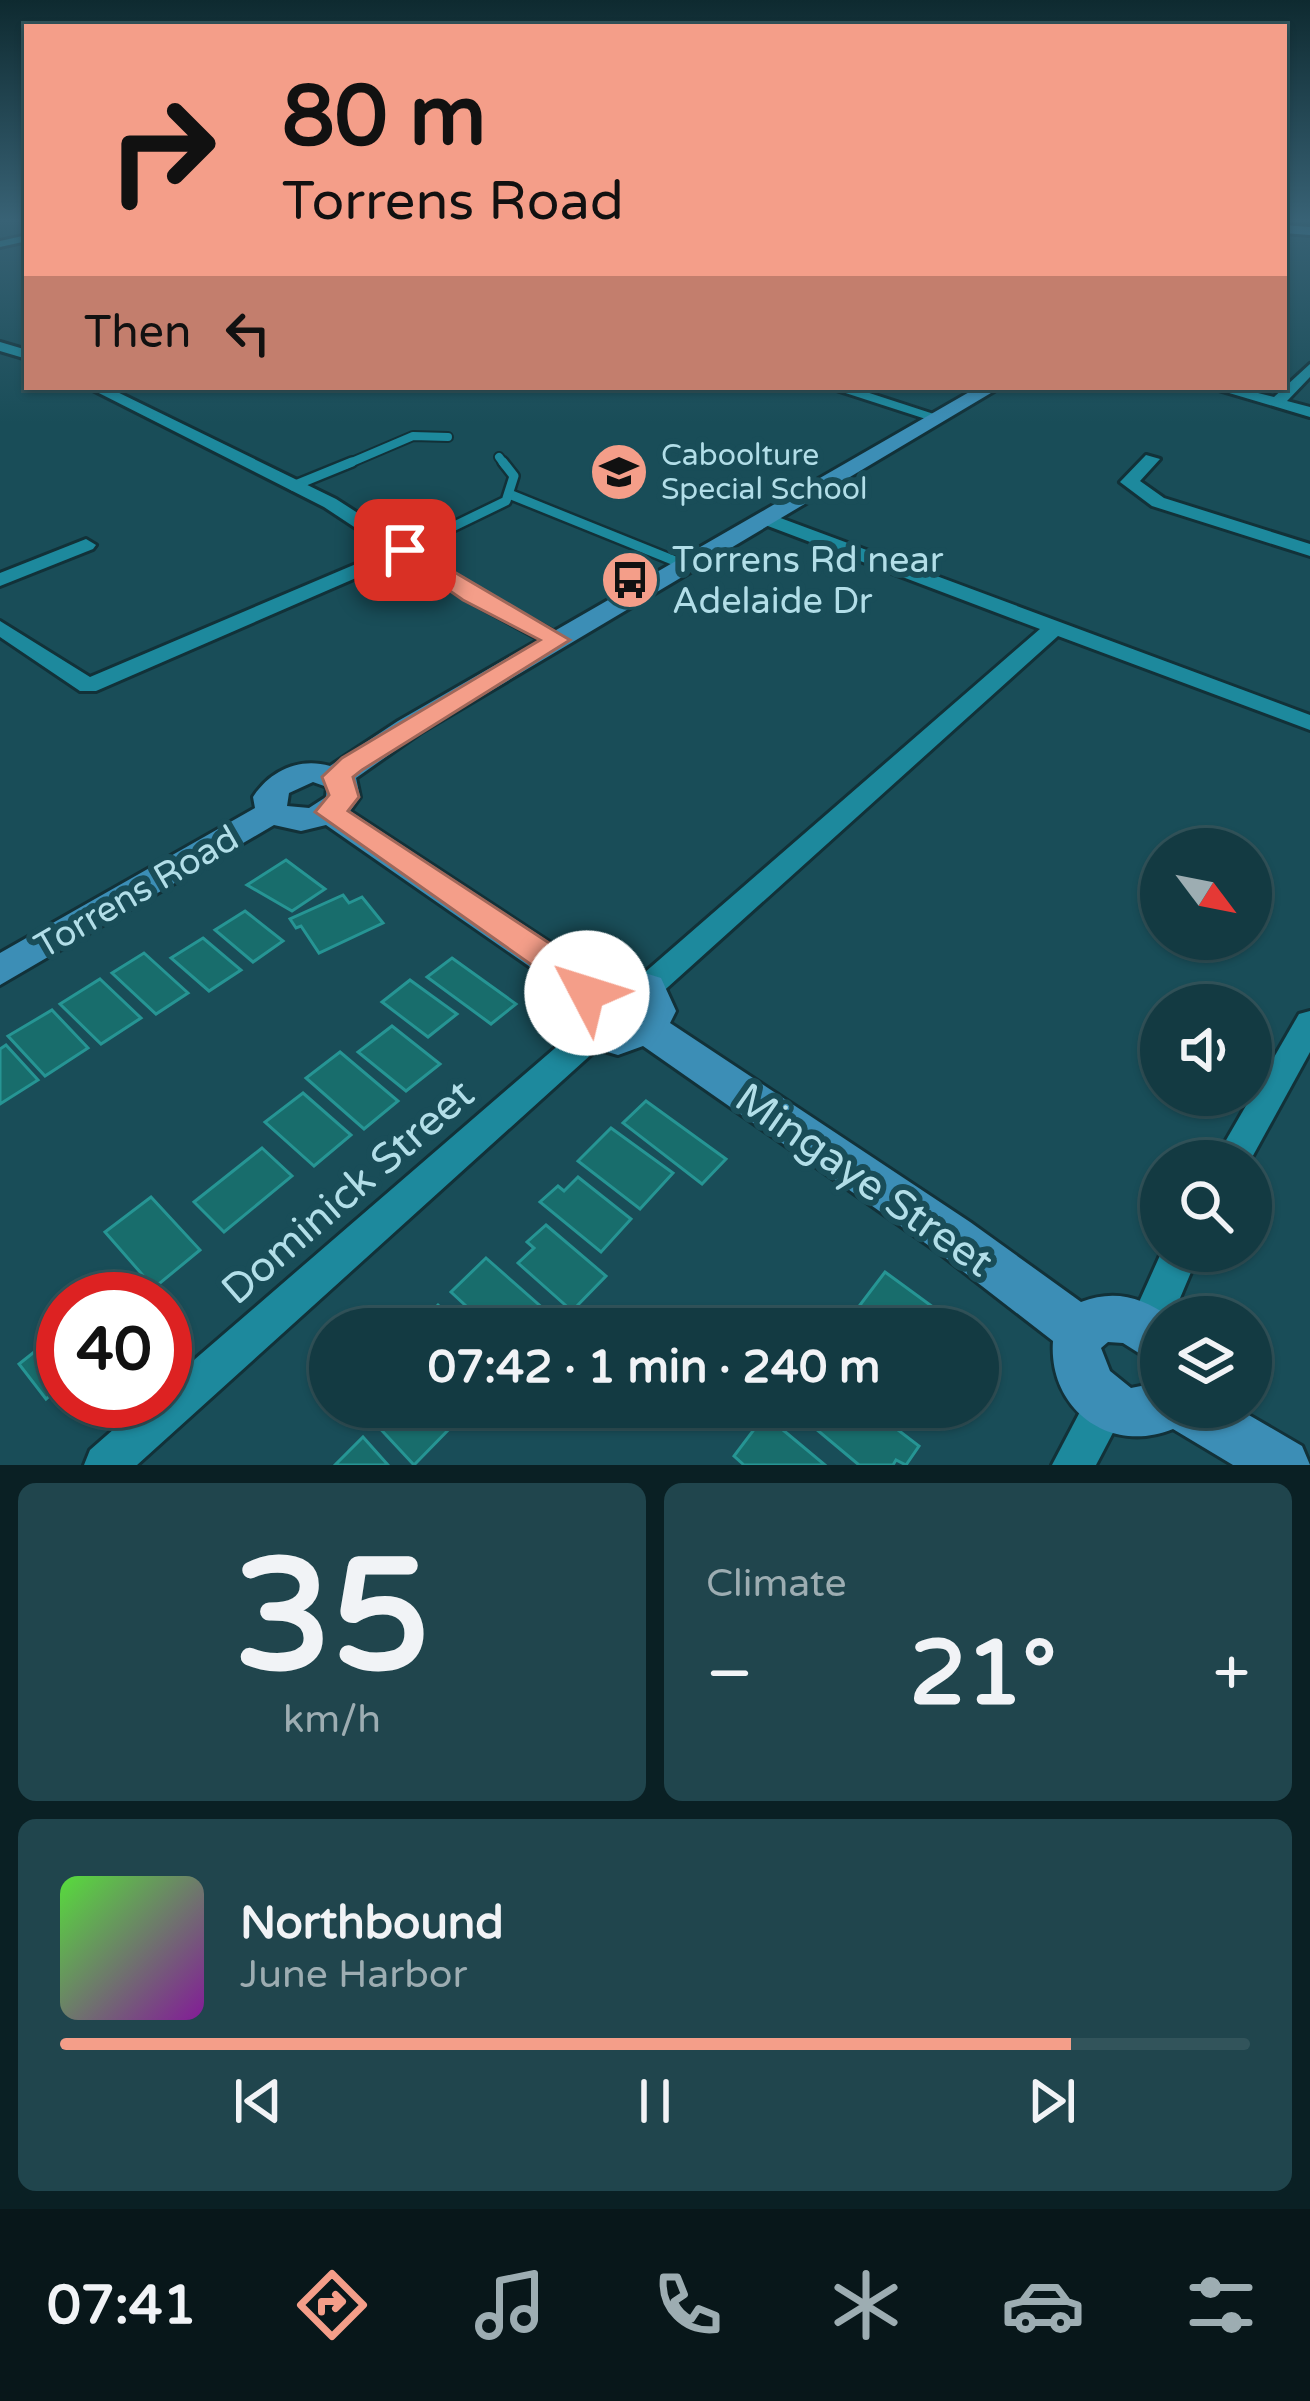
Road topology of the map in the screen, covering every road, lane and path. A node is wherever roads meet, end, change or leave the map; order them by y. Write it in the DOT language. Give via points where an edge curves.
graph roads {
  1 [pos="1310,368"];
  2 [pos="101,390"];
  3 [pos="845,390"];
  4 [pos="987,390"];
  5 [pos="1229,390"];
  6 [pos="1278,402"];
  7 [pos="1310,412"];
  8 [pos="938,418"];
  9 [pos="448,437"];
  10 [pos="499,458"];
  11 [pos="1152,459"];
  12 [pos="293,486"];
  13 [pos="509,494"];
  14 [pos="767,519"];
  15 [pos="86,545"];
  16 [pos="405,550"];
  17 [pos="1310,550"];
  18 [pos="685,565"];
  19 [pos="0,580"];
  20 [pos="1055,627"];
  21 [pos="0,628"];
  22 [pos="558,640"];
  23 [pos="1310,723"];
  24 [pos="336,777"];
  25 [pos="272,812"];
  26 [pos="329,812"];
  27 [pos="0,971"];
  28 [pos="591,989"];
  29 [pos="647,1008"];
  30 [pos="1310,1023"];
  31 [pos="595,1033"];
  32 [pos="1244,1140"];
  33 [pos="1140,1330"];
  34 [pos="1081,1332"];
  35 [pos="1107,1404"];
  36 [pos="1140,1412"];
  37 [pos="1221,1428"];
  38 [pos="105,1465"];
  39 [pos="1073,1465"];
  40 [pos="1283,1465"];
  1 -- 6 [label="street"];
  2 -- 12 [label="street"];
  3 -- 8 [label="street"];
  4 -- 8 [label="main road"];
  5 -- 6 [label="street"];
  6 -- 7 [label="street"];
  8 -- 14 [label="main road"];
  9 -- 12 [label="lane" via="413,436"];
  10 -- 13 [label="lane" via="512,469"];
  11 -- 17 [label="street" via="1129,482 1158,502"];
  12 -- 16 [label="street"];
  13 -- 16 [label="lane" via="491,511"];
  13 -- 18 [label="lane"];
  14 -- 18 [label="main road"];
  14 -- 20 [label="street"];
  15 -- 19 [label="street"];
  16 -- 21 [label="street" via="88,686"];
  16 -- 22 [label="street"];
  18 -- 22 [label="main road"];
  20 -- 23 [label="street"];
  20 -- 29 [label="street"];
  22 -- 24 [label="main road"];
  24 -- 25 [label="main road" via="316,772 281,782 269,797"];
  24 -- 26 [label="main road" via="344,797"];
  25 -- 26 [label="main road" via="304,820"];
  25 -- 27 [label="main road, Torrens Road"];
  26 -- 28 [label="main road"];
  28 -- 29 [label="main road" via="619,979"];
  28 -- 31 [label="main road" via="580,1011"];
  29 -- 31 [label="main road" via="618,1039"];
  29 -- 34 [label="main road, Mingaye Street"];
  30 -- 32 [label="street"];
  31 -- 38 [label="street, Dominick Street"];
  33 -- 34 [label="main road" via="1109,1317"];
  34 -- 35 [label="main road" via="1076,1360"];
  35 -- 36 [label="main road"];
  35 -- 39 [label="street"];
  37 -- 40 [label="main road"];
}
